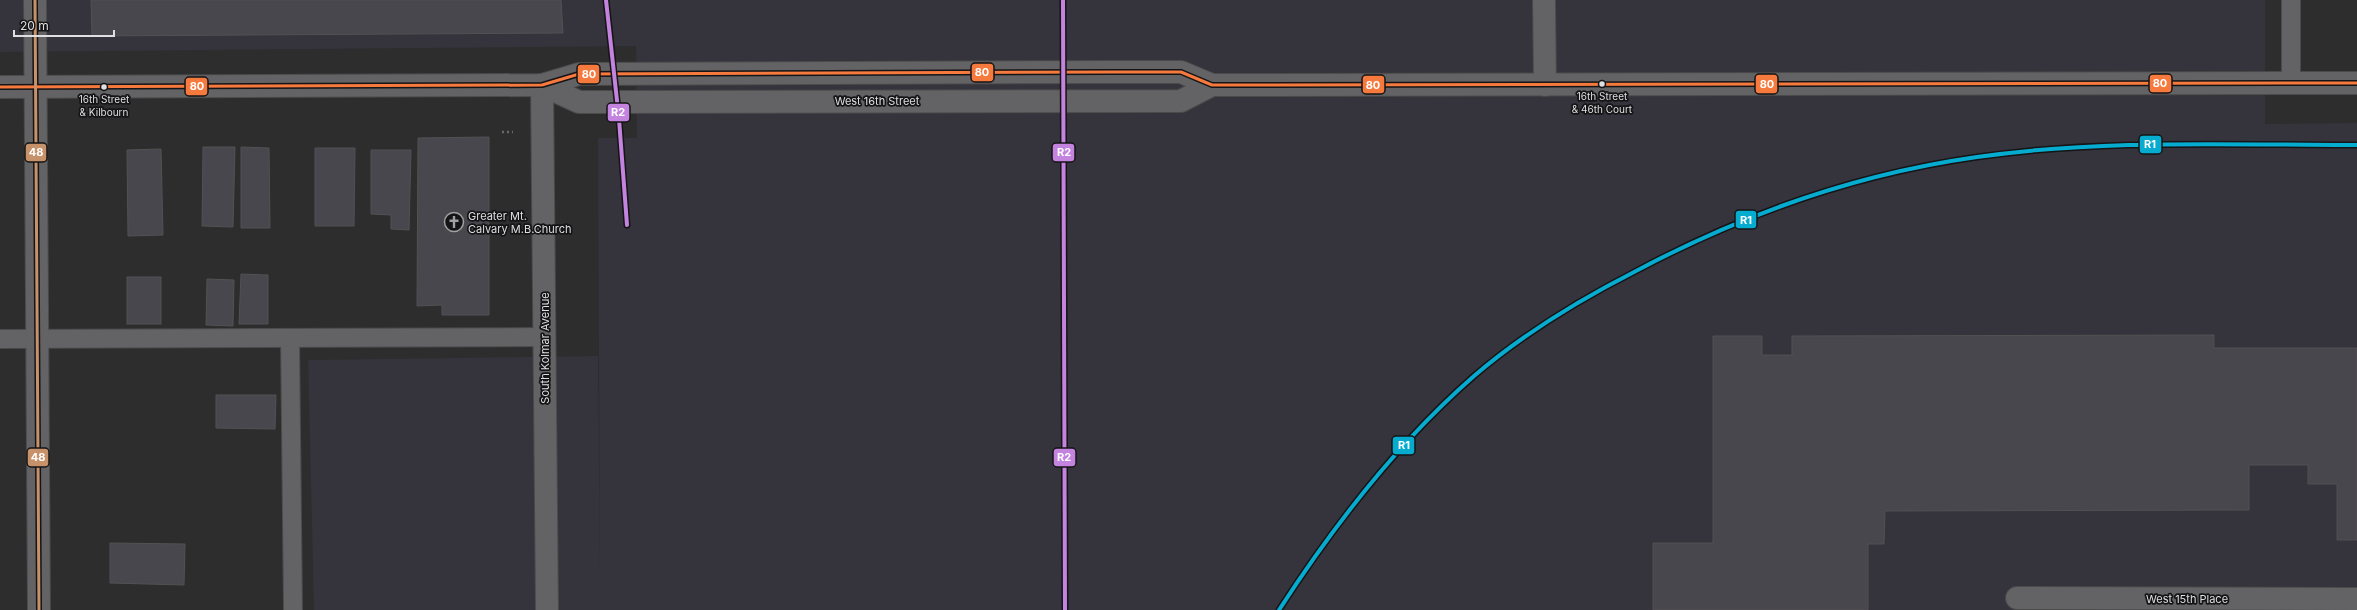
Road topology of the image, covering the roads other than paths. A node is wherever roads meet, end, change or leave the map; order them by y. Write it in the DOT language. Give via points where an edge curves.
graph roads {
  1 [pos="35,0"];
  2 [pos="1544,0"];
  3 [pos="2291,0"];
  4 [pos="2291,83"];
  5 [pos="2357,83"];
  6 [pos="542,85"];
  7 [pos="1212,85"];
  8 [pos="1544,85"];
  9 [pos="0,87"];
  10 [pos="36,87"];
  11 [pos="546,337"];
  12 [pos="290,338"];
  13 [pos="0,339"];
  14 [pos="37,339"];
  15 [pos="2017,598"];
  16 [pos="2357,599"];
  17 [pos="39,610"];
  18 [pos="293,610"];
  19 [pos="547,610"];
  1 -- 10 [label="street"];
  2 -- 8 [label="street"];
  3 -- 4 [label="lane"];
  4 -- 5 [label="street, West 16th Street"];
  4 -- 8 [label="street, West 16th Street"];
  6 -- 7 [label="street, West 16th Street" via="579,74 1181,72"];
  6 -- 7 [label="street, West 16th Street" via="579,102 1181,101"];
  6 -- 10 [label="street, West 16th Street"];
  6 -- 11 [label="street, South Kolmar Avenue"];
  7 -- 8 [label="street, West 16th Street"];
  9 -- 10 [label="street, West 16th Street"];
  10 -- 14 [label="street"];
  11 -- 12 [label="lane"];
  11 -- 19 [label="street, South Kolmar Avenue"];
  12 -- 14 [label="lane"];
  12 -- 18 [label="lane"];
  13 -- 14 [label="lane"];
  14 -- 17 [label="street"];
  15 -- 16 [label="street, West 15th Place"];
}
